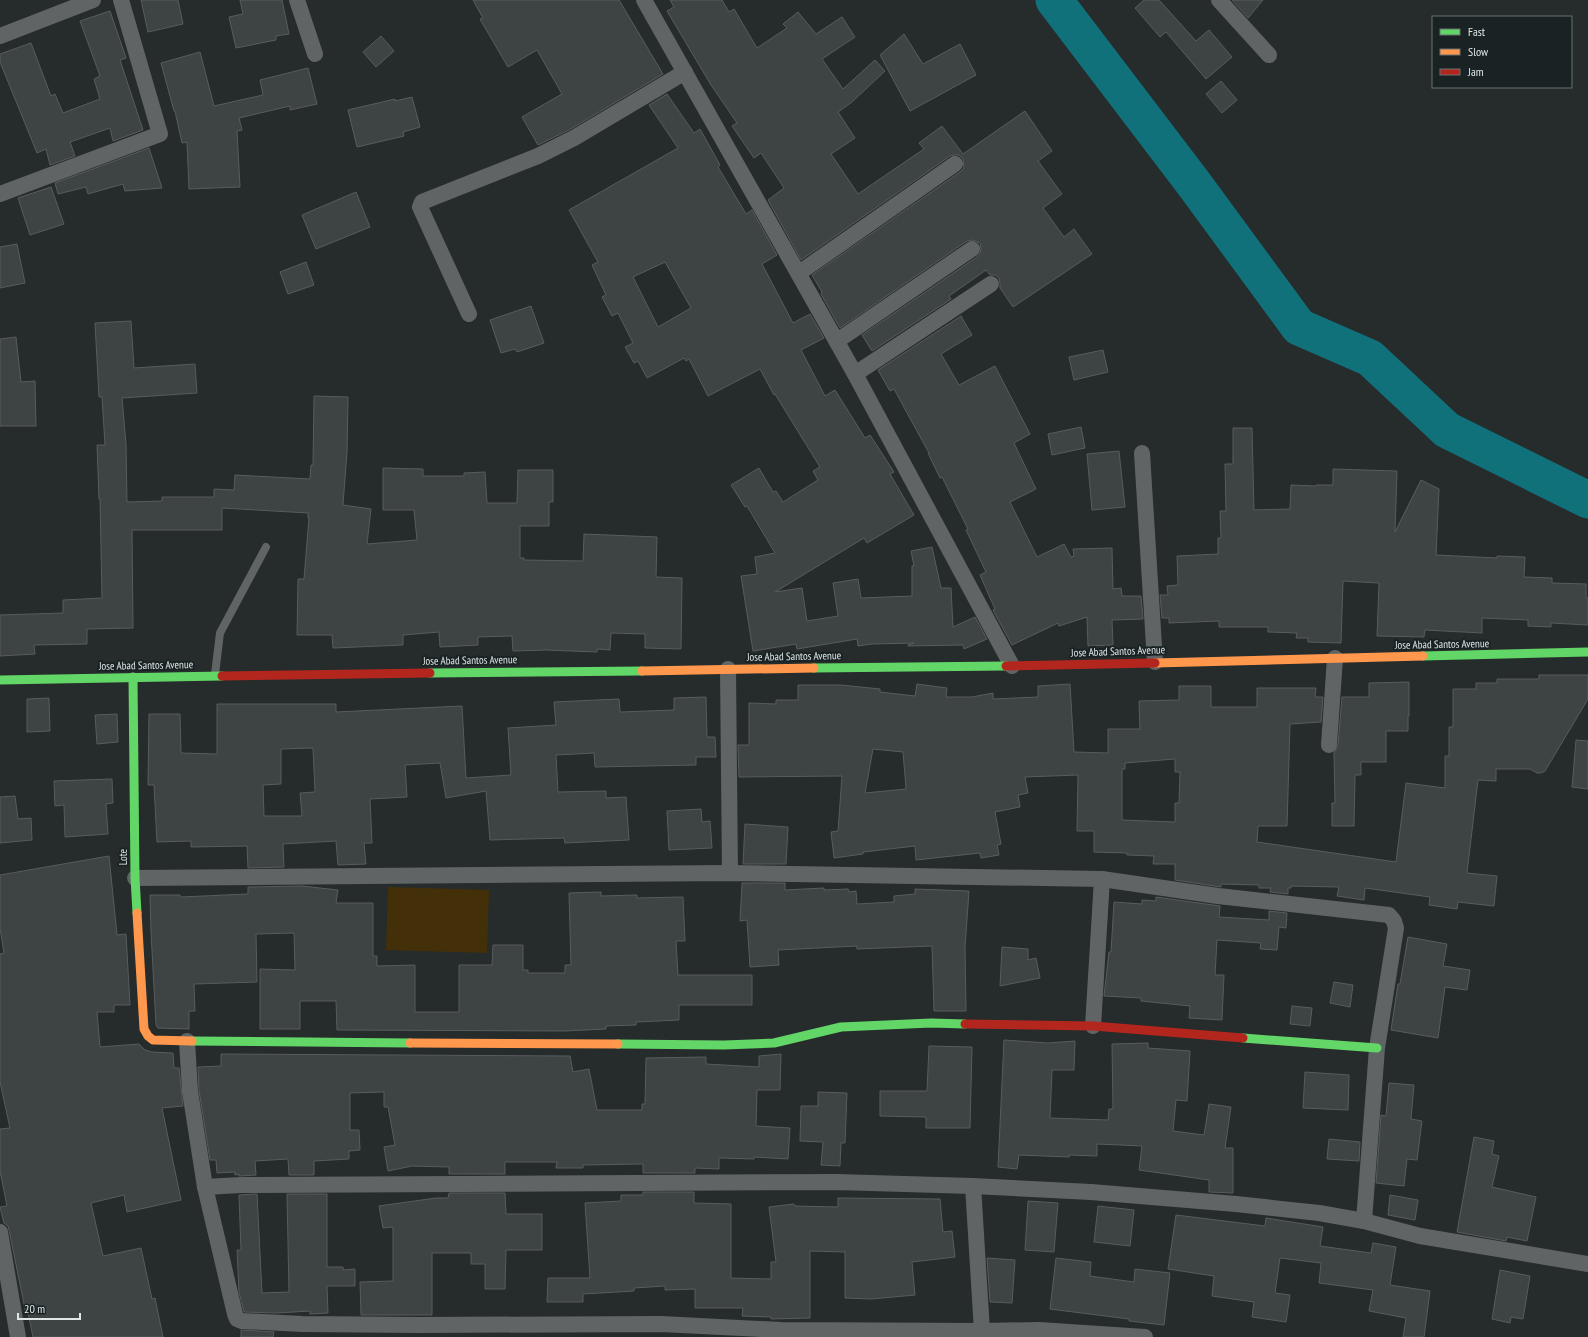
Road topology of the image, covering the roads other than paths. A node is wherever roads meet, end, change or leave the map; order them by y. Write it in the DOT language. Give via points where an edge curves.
graph roads {
  1 [pos="93,0"];
  2 [pos="121,0"];
  3 [pos="297,0"];
  4 [pos="644,0"];
  5 [pos="1219,0"];
  6 [pos="0,36"];
  7 [pos="315,54"];
  8 [pos="1269,55"];
  9 [pos="685,72"];
  10 [pos="954,164"];
  11 [pos="0,194"];
  12 [pos="972,249"];
  13 [pos="799,273"];
  14 [pos="991,284"];
  15 [pos="469,314"];
  16 [pos="837,341"];
  17 [pos="855,374"];
  18 [pos="1142,453"];
  19 [pos="266,547"];
  20 [pos="1588,652"];
  21 [pos="1335,658"];
  22 [pos="1155,662"];
  23 [pos="1012,666"];
  24 [pos="728,669"];
  25 [pos="215,675"];
  26 [pos="133,676"];
  27 [pos="0,680"];
  28 [pos="1329,745"];
  29 [pos="730,873"];
  30 [pos="135,878"];
  31 [pos="1102,879"];
  32 [pos="1093,1026"];
  33 [pos="187,1041"];
  34 [pos="1377,1048"];
  35 [pos="973,1186"];
  36 [pos="205,1187"];
  37 [pos="1364,1221"];
  38 [pos="0,1232"];
  39 [pos="1588,1264"];
  40 [pos="982,1331"];
  41 [pos="18,1337"];
  42 [pos="1145,1337"];
  1 -- 6 [label="street"];
  2 -- 11 [label="street" via="160,134"];
  3 -- 7 [label="street"];
  4 -- 9 [label="street"];
  5 -- 8 [label="street"];
  9 -- 13 [label="street"];
  9 -- 15 [label="street" via="574,138 538,156 422,202 420,207"];
  10 -- 13 [label="street"];
  12 -- 16 [label="street"];
  13 -- 16 [label="street"];
  14 -- 17 [label="street"];
  16 -- 17 [label="street"];
  17 -- 23 [label="street"];
  18 -- 22 [label="street"];
  19 -- 25 [label="lane" via="220,633"];
  20 -- 21 [label="main road, Jose Abad Santos Avenue"];
  21 -- 22 [label="main road, Jose Abad Santos Avenue"];
  21 -- 28 [label="street"];
  22 -- 23 [label="main road, Jose Abad Santos Avenue"];
  23 -- 24 [label="main road, Jose Abad Santos Avenue"];
  24 -- 25 [label="main road, Jose Abad Santos Avenue"];
  24 -- 29 [label="street"];
  25 -- 26 [label="main road, Jose Abad Santos Avenue"];
  26 -- 27 [label="main road, Jose Abad Santos Avenue"];
  26 -- 30 [label="main road, Lote"];
  29 -- 30 [label="street"];
  29 -- 31 [label="street"];
  30 -- 33 [label="main road, Lote" via="144,1029 153,1040"];
  31 -- 32 [label="street"];
  31 -- 34 [label="street" via="1218,896 1389,915 1396,928"];
  32 -- 33 [label="main road" via="931,1023 878,1025 841,1027 774,1043 724,1045"];
  32 -- 34 [label="main road"];
  33 -- 36 [label="street" via="190,1091"];
  34 -- 37 [label="street"];
  35 -- 36 [label="street" via="828,1182"];
  35 -- 37 [label="street" via="1091,1192 1236,1204 1319,1213"];
  35 -- 40 [label="street"];
  36 -- 40 [label="street" via="235,1314 237,1319 242,1321 411,1325 661,1324 781,1330"];
  37 -- 39 [label="street" via="1420,1236"];
  38 -- 41 [label="street"];
  40 -- 42 [label="street" via="1039,1330"];
}
